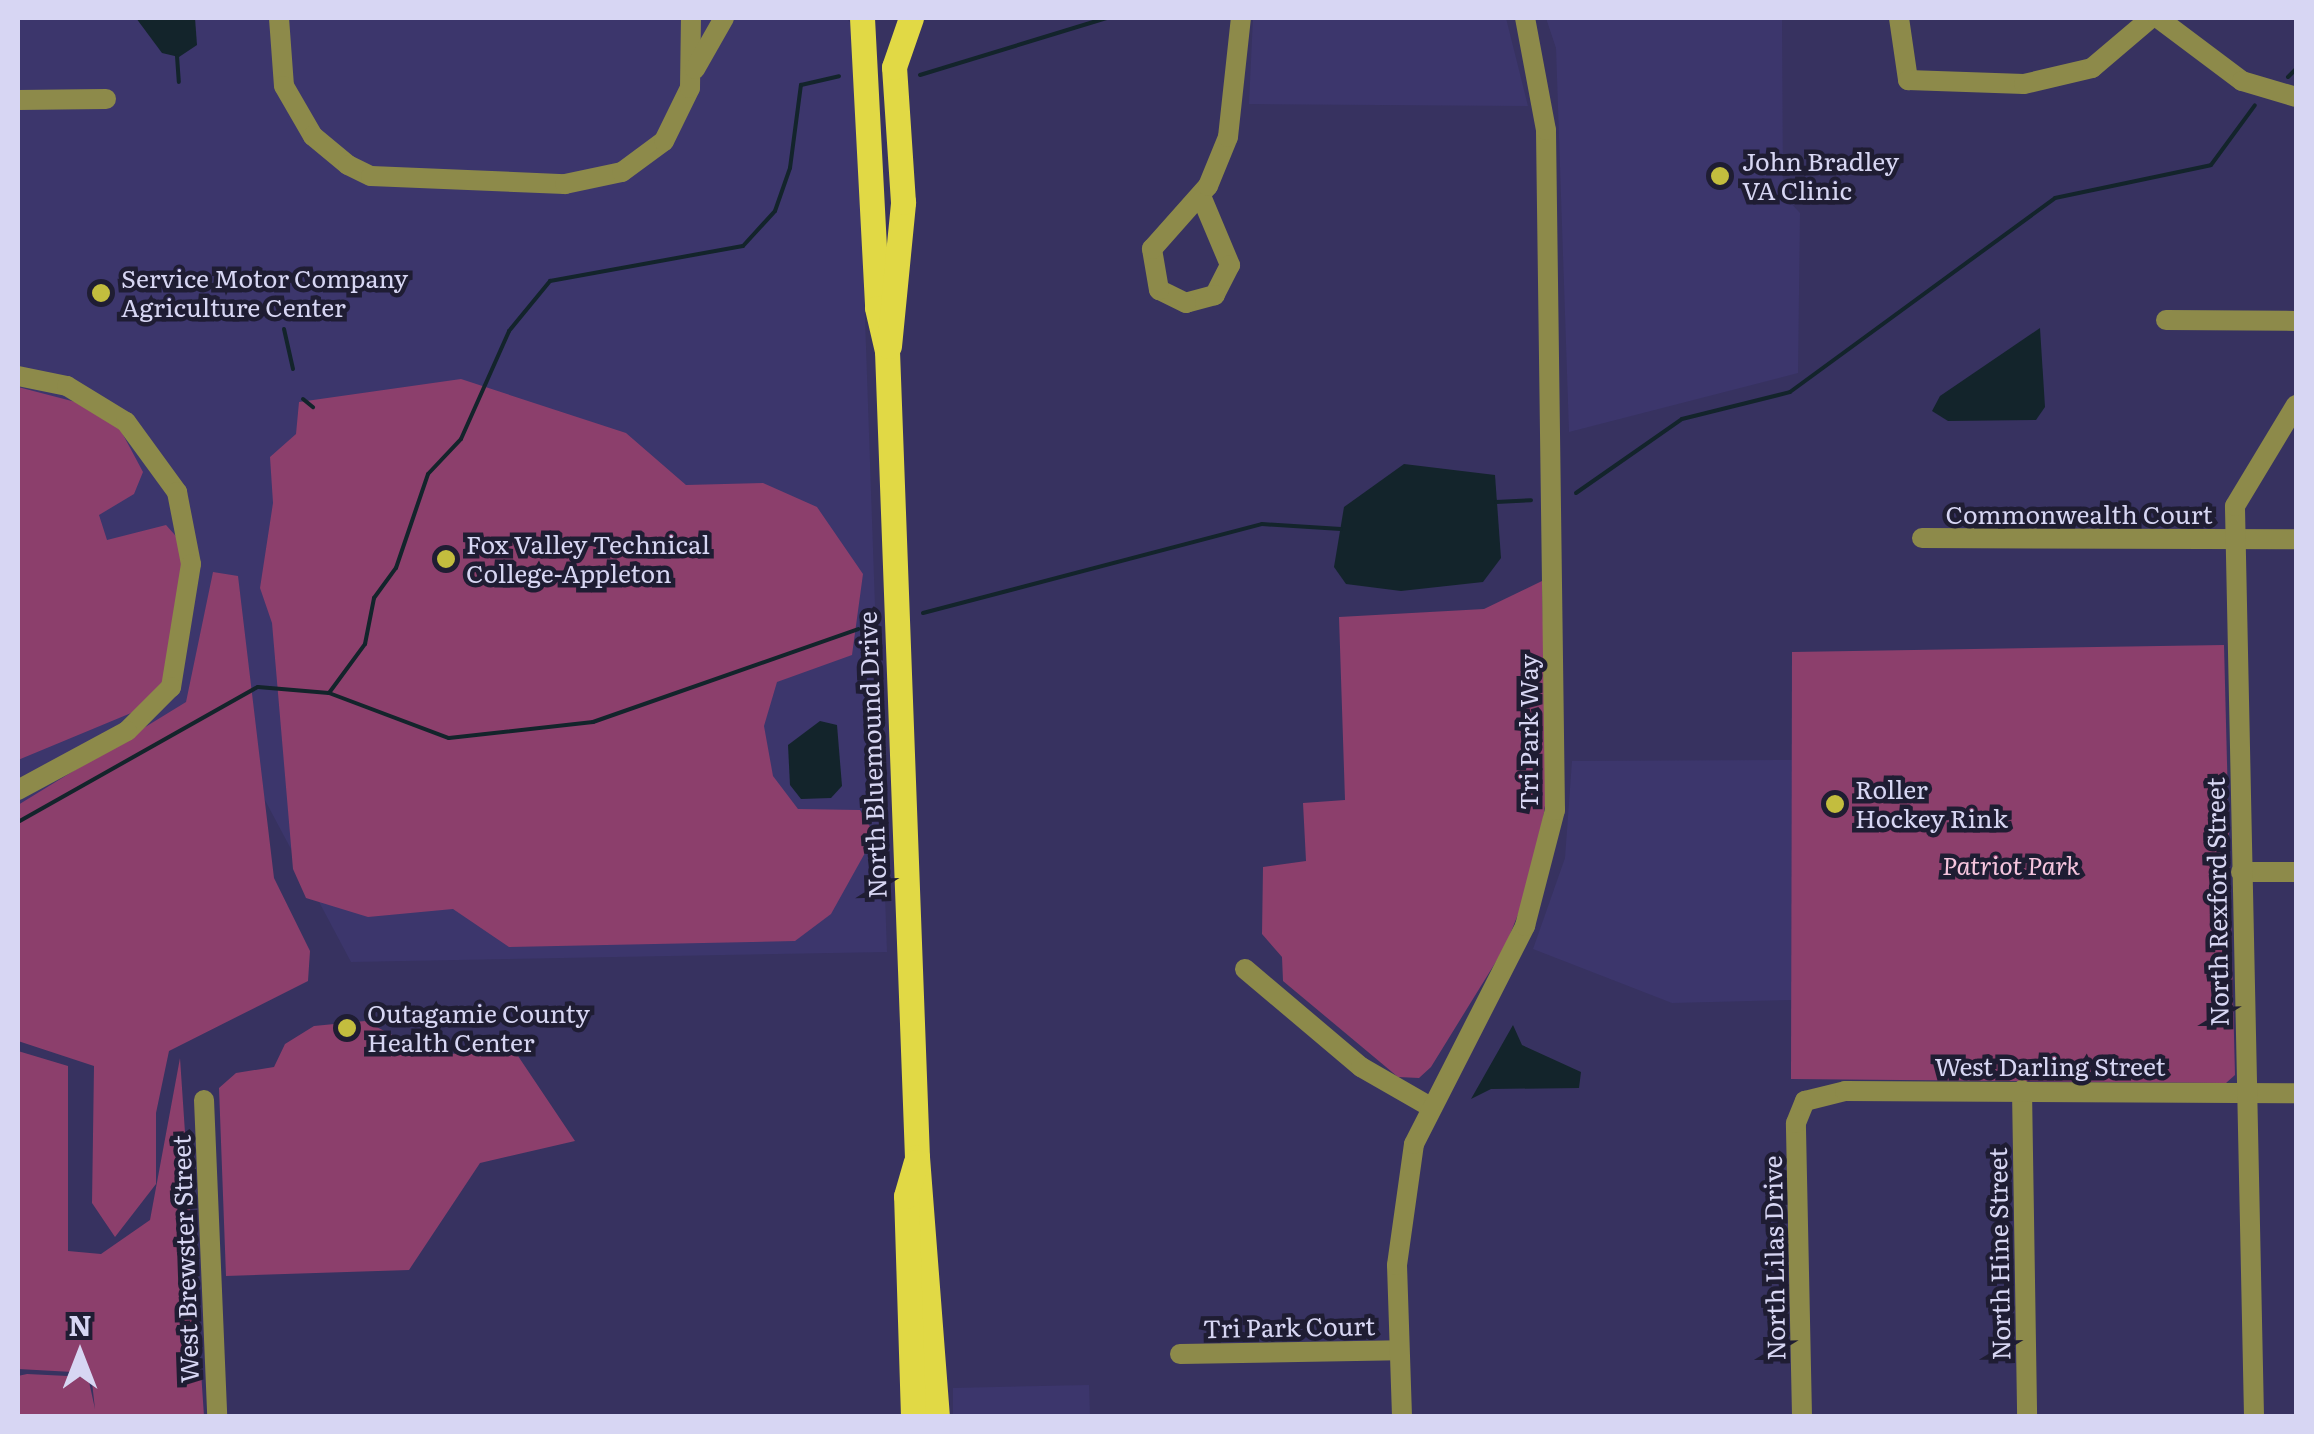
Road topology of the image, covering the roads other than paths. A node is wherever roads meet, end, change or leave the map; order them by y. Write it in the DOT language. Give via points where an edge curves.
graph roads {
  1 [pos="279,18"];
  2 [pos="691,18"];
  3 [pos="724,18"];
  4 [pos="862,18"];
  5 [pos="911,18"];
  6 [pos="1240,18"];
  7 [pos="1525,18"];
  8 [pos="1899,18"];
  9 [pos="2155,18"];
  10 [pos="692,75"];
  11 [pos="2296,97"];
  12 [pos="106,99"];
  13 [pos="18,100"];
  14 [pos="1201,196"];
  15 [pos="2166,320"];
  16 [pos="2296,321"];
  17 [pos="888,351"];
  18 [pos="18,376"];
  19 [pos="2296,406"];
  20 [pos="1922,538"];
  21 [pos="2235,539"];
  22 [pos="2296,539"];
  23 [pos="18,790"];
  24 [pos="2241,872"];
  25 [pos="2296,872"];
  26 [pos="1244,970"];
  27 [pos="2022,1090"];
  28 [pos="2247,1093"];
  29 [pos="2296,1093"];
  30 [pos="204,1100"];
  31 [pos="1805,1101"];
  32 [pos="1427,1105"];
  33 [pos="917,1157"];
  34 [pos="1399,1350"];
  35 [pos="1180,1354"];
  36 [pos="217,1416"];
  37 [pos="913,1416"];
  38 [pos="937,1416"];
  39 [pos="1402,1416"];
  40 [pos="1802,1416"];
  41 [pos="2027,1416"];
  42 [pos="2254,1416"];
  1 -- 10 [label="street" via="279,68 295,109 333,156 370,176 609,177 664,141"];
  2 -- 10 [label="street"];
  3 -- 10 [label="street"];
  4 -- 17 [label="main road, North Bluemound Drive" via="877,308"];
  5 -- 17 [label="main road, North Bluemound Drive" via="894,67 904,202"];
  6 -- 14 [label="street" via="1239,85"];
  7 -- 32 [label="street, Tri Park Way" via="1546,130 1554,810 1525,926"];
  8 -- 9 [label="street" via="1905,76 2058,80 2110,58"];
  9 -- 11 [label="street" via="2242,81"];
  12 -- 13 [label="street"];
  14 -- 14 [label="street" via="1150,260 1158,290 1186,304 1215,295 1230,265"];
  15 -- 16 [label="street"];
  17 -- 33 [label="main road, North Bluemound Drive"];
  18 -- 23 [label="street" via="67,386 126,422 177,492 191,580 182,657 159,702 127,731"];
  19 -- 21 [label="street, North Rexford Street" via="2238,492"];
  20 -- 21 [label="street, Commonwealth Court"];
  21 -- 22 [label="street, Commonwealth Court"];
  21 -- 24 [label="street, North Rexford Street"];
  24 -- 25 [label="street"];
  24 -- 28 [label="street, North Rexford Street"];
  26 -- 32 [label="street" via="1362,1067"];
  27 -- 28 [label="street, West Darling Street"];
  27 -- 31 [label="street, West Darling Street" via="1846,1091"];
  27 -- 41 [label="street, North Hine Street"];
  28 -- 29 [label="street, West Darling Street"];
  28 -- 42 [label="street, North Rexford Street"];
  30 -- 36 [label="street, West Brewster Street"];
  31 -- 40 [label="street, North Lilas Drive" via="1796,1123"];
  32 -- 34 [label="street, Tri Park Way" via="1402,1201"];
  33 -- 37 [label="main road, North Bluemound Drive" via="906,1196"];
  33 -- 38 [label="main road, North Bluemound Drive"];
  34 -- 35 [label="street, Tri Park Court"];
  34 -- 39 [label="street, Tri Park Way"];
}
